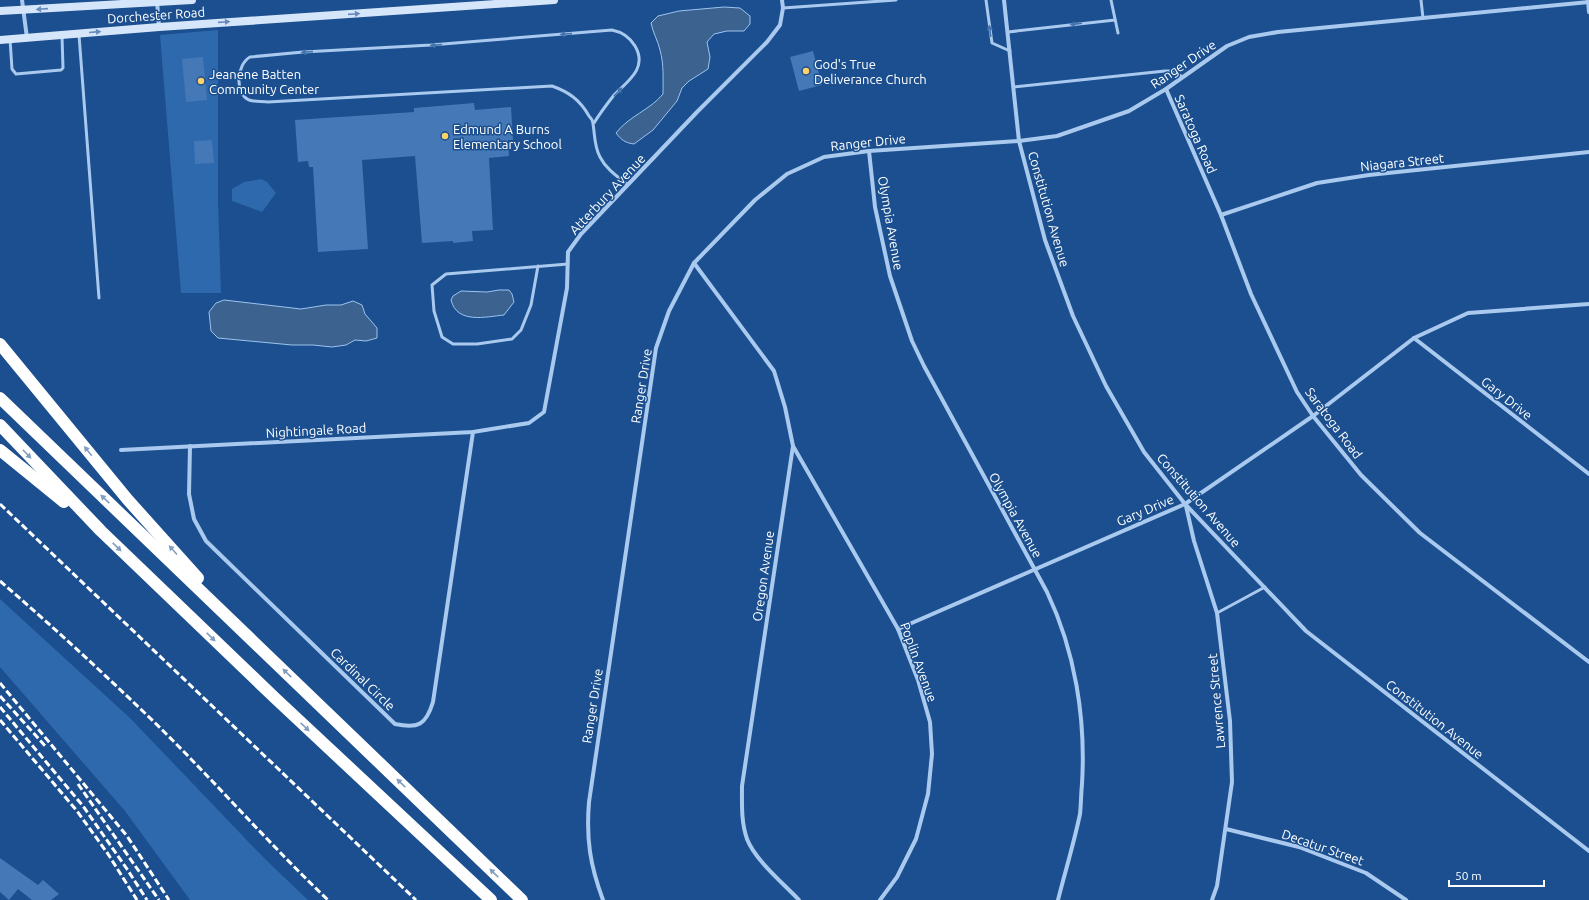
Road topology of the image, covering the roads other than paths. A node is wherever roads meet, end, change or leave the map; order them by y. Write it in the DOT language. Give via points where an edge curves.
graph roads {
  1 [pos="22,0"];
  2 [pos="192,0"];
  3 [pos="554,0"];
  4 [pos="782,0"];
  5 [pos="896,0"];
  6 [pos="986,0"];
  7 [pos="1004,0"];
  8 [pos="1111,0"];
  9 [pos="1421,0"];
  10 [pos="157,1"];
  11 [pos="1588,1"];
  12 [pos="110,2"];
  13 [pos="67,4"];
  14 [pos="783,8"];
  15 [pos="24,10"];
  16 [pos="0,11"];
  17 [pos="1589,12"];
  18 [pos="1422,18"];
  19 [pos="1115,20"];
  20 [pos="159,27"];
  21 [pos="1008,32"];
  22 [pos="79,34"];
  23 [pos="1118,34"];
  24 [pos="62,35"];
  25 [pos="28,38"];
  26 [pos="10,39"];
  27 [pos="0,40"];
  28 [pos="1010,50"];
  29 [pos="1183,77"];
  30 [pos="1014,87"];
  31 [pos="1166,89"];
  32 [pos="594,123"];
  33 [pos="1019,141"];
  34 [pos="869,151"];
  35 [pos="1589,152"];
  36 [pos="628,185"];
  37 [pos="1222,215"];
  38 [pos="694,263"];
  39 [pos="568,264"];
  40 [pos="538,266"];
  41 [pos="99,298"];
  42 [pos="1589,304"];
  43 [pos="1414,338"];
  44 [pos="0,344"];
  45 [pos="0,398"];
  46 [pos="1313,416"];
  47 [pos="0,425"];
  48 [pos="512,425"];
  49 [pos="472,432"];
  50 [pos="190,446"];
  51 [pos="793,446"];
  52 [pos="0,450"];
  53 [pos="121,450"];
  54 [pos="1589,474"];
  55 [pos="1185,504"];
  56 [pos="101,532"];
  57 [pos="1034,569"];
  58 [pos="1265,588"];
  59 [pos="1217,613"];
  60 [pos="898,629"];
  61 [pos="264,652"];
  62 [pos="1589,662"];
  63 [pos="1226,828"];
  64 [pos="1589,852"];
  65 [pos="491,900"];
  66 [pos="522,900"];
  67 [pos="604,900"];
  68 [pos="799,900"];
  69 [pos="880,900"];
  70 [pos="1058,900"];
  71 [pos="1212,900"];
  72 [pos="1406,900"];
  1 -- 15 [label="street"];
  2 -- 10 [label="main road, Dorchester Road"];
  20 -- 3 [label="main road, Dorchester Road, one-way"];
  4 -- 14 [label="street, Atterbury Avenue"];
  5 -- 14 [label="lane"];
  28 -- 6 [label="lane, one-way" via="992,43"];
  7 -- 21 [label="street, Constitution Avenue"];
  8 -- 19 [label="lane"];
  9 -- 18 [label="lane"];
  10 -- 12 [label="main road, Dorchester Road"];
  10 -- 20 [label="street"];
  11 -- 17 [label="street"];
  11 -- 18 [label="street, Ranger Drive"];
  12 -- 13 [label="main road, Dorchester Road"];
  13 -- 15 [label="main road, Dorchester Road, one-way"];
  14 -- 36 [label="street, Atterbury Avenue" via="780,25 767,42"];
  15 -- 16 [label="main road, Dorchester Road"];
  15 -- 25 [label="street"];
  18 -- 29 [label="street, Ranger Drive" via="1249,37 1227,46"];
  19 -- 21 [label="lane, one-way"];
  19 -- 23 [label="lane"];
  22 -- 20 [label="main road, Dorchester Road, one-way"];
  21 -- 28 [label="street, Constitution Avenue"];
  22 -- 24 [label="main road, Dorchester Road"];
  22 -- 41 [label="lane"];
  24 -- 25 [label="main road, Dorchester Road"];
  24 -- 26 [label="lane" via="61,70 16,74 12,69"];
  25 -- 26 [label="main road, Dorchester Road"];
  26 -- 27 [label="main road, Dorchester Road"];
  28 -- 30 [label="street, Constitution Avenue"];
  29 -- 30 [label="lane" via="1165,71"];
  29 -- 31 [label="street, Ranger Drive"];
  30 -- 33 [label="street, Constitution Avenue"];
  31 -- 33 [label="street, Ranger Drive" via="1130,111 1057,136"];
  31 -- 37 [label="street, Saratoga Road"];
  32 -- 32 [label="lane, one-way" via="601,111 636,72 639,55 632,41 622,32 612,30 250,57 240,70 240,89 243,95 250,100 268,102 552,86 576,97"];
  32 -- 36 [label="lane" via="595,146 600,157 610,170"];
  33 -- 34 [label="street, Ranger Drive"];
  33 -- 55 [label="street, Constitution Avenue" via="1045,240 1073,316 1106,386 1144,452"];
  34 -- 38 [label="street, Ranger Drive" via="824,157 788,174 755,200"];
  34 -- 57 [label="street, Olympia Avenue" via="875,206 889,269 912,341"];
  35 -- 37 [label="street, Niagara Street" via="1369,175 1317,183"];
  36 -- 39 [label="street, Atterbury Avenue" via="581,234 568,252"];
  37 -- 46 [label="street, Saratoga Road" via="1251,294 1297,392"];
  38 -- 51 [label="street, Oregon Avenue" via="774,371"];
  38 -- 67 [label="street, Ranger Drive" via="669,311 656,348 592,772 588,845 596,880"];
  39 -- 40 [label="lane"];
  39 -- 48 [label="street, Atterbury Avenue" via="567,288 544,412 529,423"];
  40 -- 40 [label="lane" via="446,274 432,285 434,311 442,337 453,344 477,344 512,339 521,330 531,305"];
  42 -- 43 [label="street, Gary Drive" via="1468,313"];
  43 -- 46 [label="street, Gary Drive"];
  43 -- 54 [label="street, Gary Drive"];
  61 -- 44 [label="highway, one-way" via="128,500"];
  61 -- 45 [label="highway, one-way"];
  46 -- 55 [label="street, Gary Drive"];
  46 -- 62 [label="street, Saratoga Road" via="1361,476 1420,533"];
  47 -- 56 [label="highway, one-way"];
  48 -- 49 [label="street, Nightingale Road"];
  49 -- 50 [label="street, Nightingale Road"];
  49 -- 50 [label="street, Cardinal Circle" via="433,702 429,715 418,725 407,726 395,724 206,541 194,519 189,494"];
  50 -- 53 [label="street, Nightingale Road"];
  51 -- 60 [label="street, Poplin Avenue"];
  51 -- 68 [label="street, Oregon Avenue" via="742,786 742,813 748,839 761,861"];
  52 -- 56 [label="highway"];
  55 -- 57 [label="street, Gary Drive"];
  55 -- 58 [label="street, Constitution Avenue"];
  55 -- 59 [label="street, Lawrence Street"];
  56 -- 65 [label="highway, one-way"];
  57 -- 60 [label="street, Gary Drive"];
  57 -- 70 [label="street, Olympia Avenue" via="1066,637 1083,725 1084,760 1080,814"];
  58 -- 59 [label="lane"];
  58 -- 64 [label="street, Constitution Avenue" via="1306,631"];
  59 -- 63 [label="street, Lawrence Street" via="1230,721 1232,782"];
  60 -- 69 [label="street, Poplin Avenue" via="918,680 930,722 932,754 928,794 916,839 897,877"];
  66 -- 61 [label="highway, one-way"];
  63 -- 71 [label="street, Lawrence Street" via="1217,886"];
  63 -- 72 [label="street, Decatur Street" via="1299,847 1366,873"];
}
